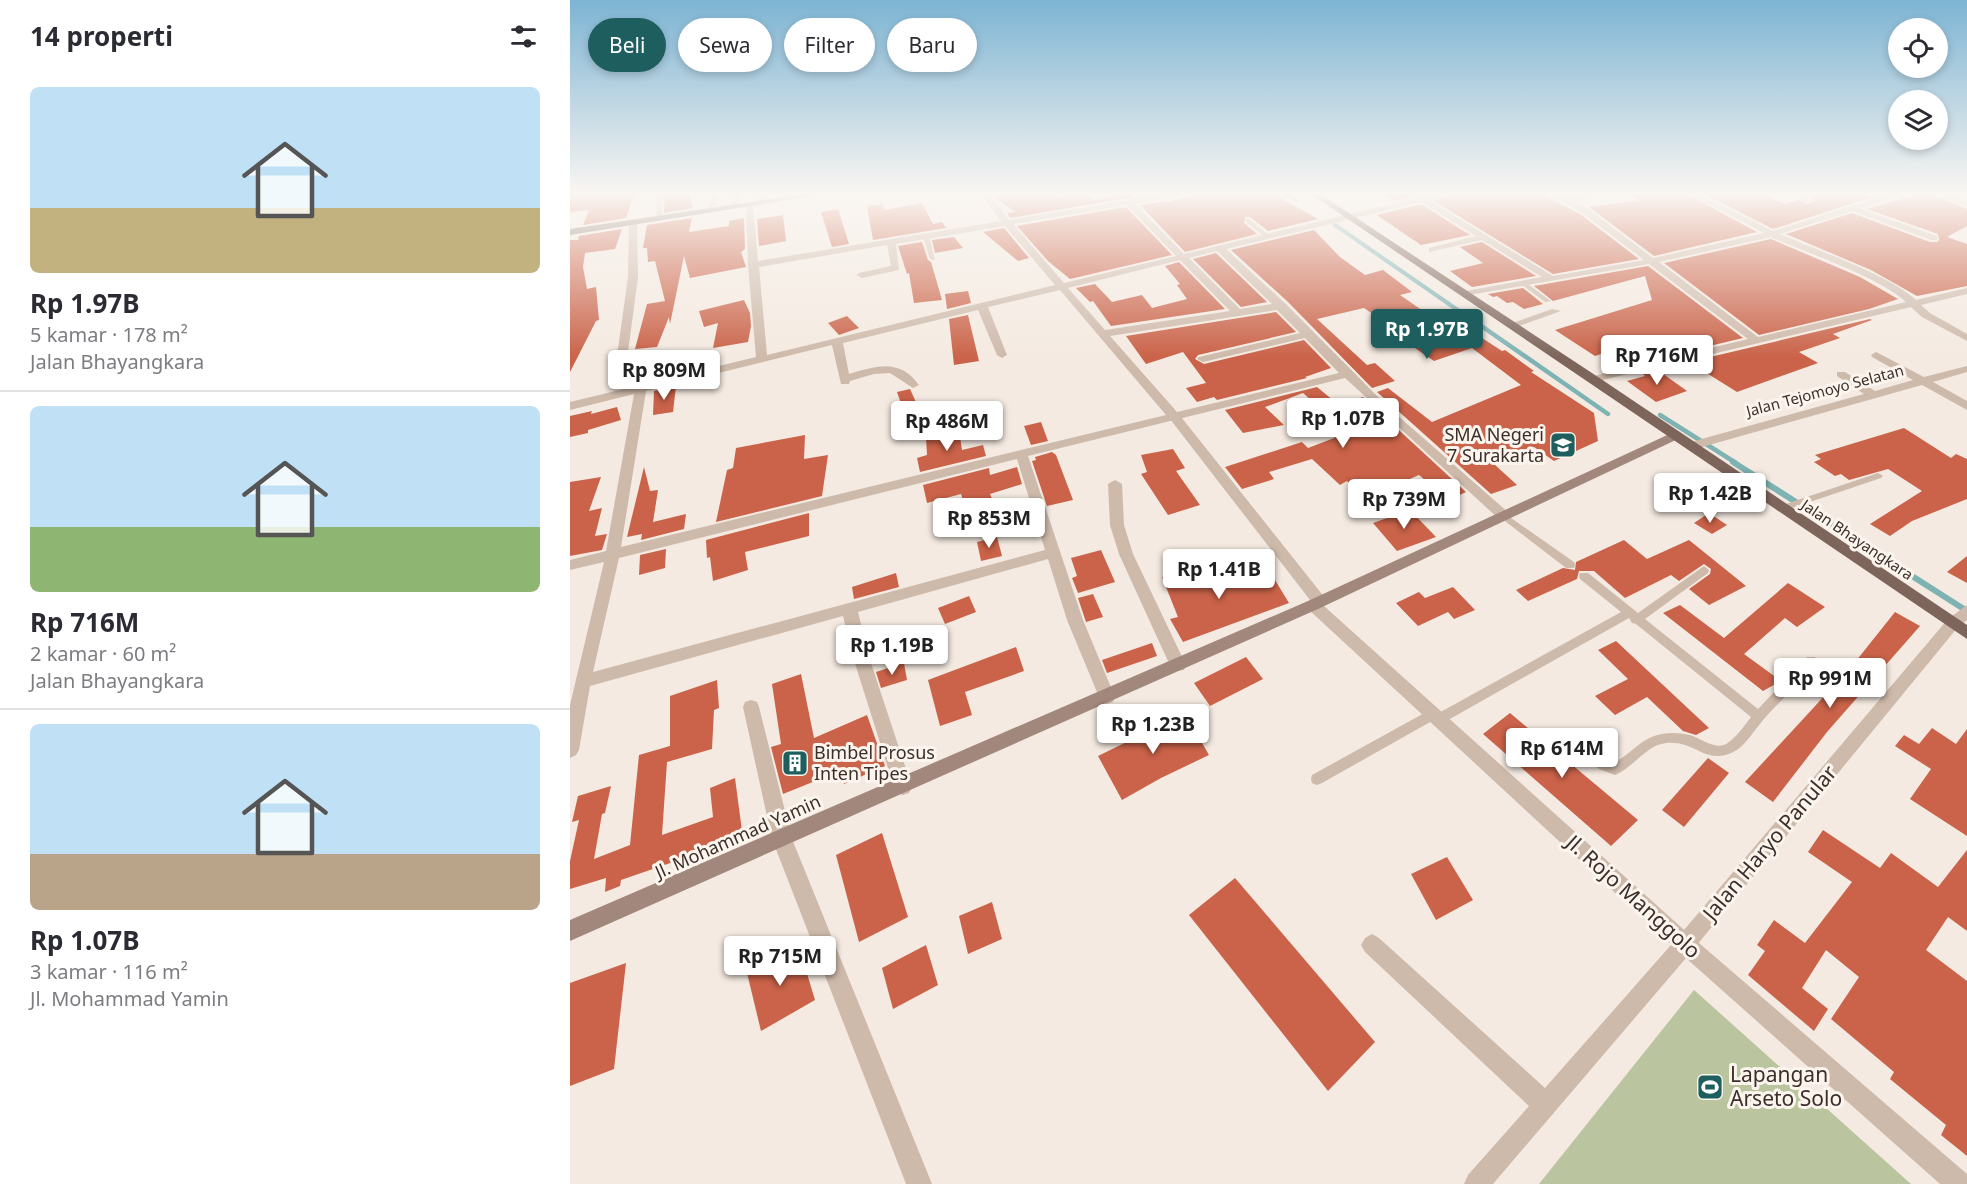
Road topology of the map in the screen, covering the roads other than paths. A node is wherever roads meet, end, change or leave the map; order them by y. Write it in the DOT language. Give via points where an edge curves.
graph roads {
  1 [pos="633,247"];
  2 [pos="752,247"];
  3 [pos="859,247"];
  4 [pos="892,247"];
  5 [pos="929,247"];
  6 [pos="1028,247"];
  7 [pos="1173,247"];
  8 [pos="1227,247"];
  9 [pos="1396,247"];
  10 [pos="1443,247"];
  11 [pos="1501,247"];
  12 [pos="1633,247"];
  13 [pos="1713,247"];
  14 [pos="1803,247"];
  15 [pos="1220,249"];
  16 [pos="1432,250"];
  17 [pos="1183,258"];
  18 [pos="933,259"];
  19 [pos="1651,261"];
  20 [pos="753,265"];
  21 [pos="862,275"];
  22 [pos="1550,278"];
  23 [pos="1523,283"];
  24 [pos="1062,287"];
  25 [pos="1967,291"];
  26 [pos="1466,294"];
  27 [pos="1547,301"];
  28 [pos="1913,304"];
  29 [pos="982,306"];
  30 [pos="1282,306"];
  31 [pos="1556,312"];
  32 [pos="1238,314"];
  33 [pos="1512,325"];
  34 [pos="1101,334"];
  35 [pos="1309,334"];
  36 [pos="1967,338"];
  37 [pos="1757,340"];
  38 [pos="837,342"];
  39 [pos="1875,354"];
  40 [pos="1002,355"];
  41 [pos="1203,359"];
  42 [pos="762,360"];
  43 [pos="1967,369"];
  44 [pos="643,372"];
  45 [pos="1347,374"];
  46 [pos="1841,374"];
  47 [pos="1594,379"];
  48 [pos="1922,381"];
  49 [pos="913,385"];
  50 [pos="639,390"];
  51 [pos="1873,394"];
  52 [pos="570,406"];
  53 [pos="1967,406"];
  54 [pos="1174,416"];
  55 [pos="1676,435"];
  56 [pos="1700,443"];
  57 [pos="1021,453"];
  58 [pos="1878,476"];
  59 [pos="1115,484"];
  60 [pos="1786,508"];
  61 [pos="1504,516"];
  62 [pos="612,554"];
  63 [pos="1053,554"];
  64 [pos="570,565"];
  65 [pos="1570,565"];
  66 [pos="1704,570"];
  67 [pos="1584,576"];
  68 [pos="1316,603"];
  69 [pos="849,608"];
  70 [pos="1632,616"];
  71 [pos="1962,621"];
  72 [pos="1811,660"];
  73 [pos="1178,665"];
  74 [pos="583,681"];
  75 [pos="1107,697"];
  76 [pos="751,707"];
  77 [pos="574,709"];
  78 [pos="1759,716"];
  79 [pos="1434,718"];
  80 [pos="1565,733"];
  81 [pos="570,750"];
  82 [pos="1317,779"];
  83 [pos="903,787"];
  84 [pos="782,839"];
  85 [pos="570,932"];
  86 [pos="1685,944"];
  87 [pos="1372,945"];
  88 [pos="1546,1105"];
  89 [pos="919,1184"];
  90 [pos="1477,1184"];
  91 [pos="1959,1184"];
  1 -- 44 [label="street" via="622,356 650,354"];
  2 -- 20 [label="street"];
  3 -- 20 [label="street"];
  4 -- 21 [label="street" via="897,267"];
  5 -- 18 [label="lane"];
  6 -- 24 [label="street, Jl. Rojo Manggolo"];
  7 -- 17 [label="street"];
  8 -- 15 [label="street"];
  9 -- 26 [label="main road, Jalan Bhayangkara"];
  10 -- 16 [label="street"];
  11 -- 22 [label="street"];
  12 -- 19 [label="street"];
  13 -- 19 [label="street"];
  14 -- 28 [label="street" via="1866,274 1902,293"];
  15 -- 17 [label="street"];
  15 -- 30 [label="street"];
  17 -- 24 [label="street"];
  17 -- 32 [label="street"];
  19 -- 22 [label="street"];
  19 -- 37 [label="street"];
  20 -- 42 [label="street"];
  22 -- 23 [label="street"];
  23 -- 26 [label="street"];
  23 -- 27 [label="lane"];
  24 -- 29 [label="street"];
  24 -- 34 [label="street, Jl. Rojo Manggolo"];
  25 -- 28 [label="street"];
  26 -- 33 [label="main road, Jalan Bhayangkara"];
  28 -- 36 [label="street"];
  28 -- 37 [label="street"];
  29 -- 38 [label="street"];
  29 -- 40 [label="street"];
  30 -- 32 [label="street"];
  30 -- 35 [label="street"];
  31 -- 33 [label="street"];
  32 -- 34 [label="street"];
  33 -- 47 [label="main road, Jalan Bhayangkara"];
  34 -- 54 [label="street, Jl. Rojo Manggolo"];
  35 -- 41 [label="street"];
  35 -- 45 [label="street"];
  37 -- 47 [label="street"];
  38 -- 42 [label="street"];
  38 -- 49 [label="street" via="845,380 890,369 903,372"];
  39 -- 48 [label="street"];
  42 -- 50 [label="street"];
  43 -- 48 [label="street, Jalan Tejomoyo Selatan"];
  44 -- 50 [label="lane"];
  45 -- 54 [label="street"];
  45 -- 61 [label="street"];
  46 -- 51 [label="street"];
  47 -- 55 [label="main road, Jalan Bhayangkara"];
  48 -- 51 [label="street, Jalan Tejomoyo Selatan"];
  48 -- 53 [label="street"];
  50 -- 52 [label="street"];
  50 -- 62 [label="street"];
  51 -- 56 [label="street, Jalan Tejomoyo Selatan"];
  54 -- 57 [label="street"];
  54 -- 68 [label="street, Jl. Rojo Manggolo"];
  55 -- 56 [label="main road, Jalan Bhayangkara"];
  55 -- 61 [label="main road, Jl. Mohammad Yamin"];
  56 -- 60 [label="main road, Jalan Bhayangkara"];
  57 -- 62 [label="street"];
  57 -- 63 [label="street"];
  58 -- 60 [label="lane"];
  59 -- 73 [label="street" via="1117,525 1126,554"];
  60 -- 71 [label="main road, Jalan Bhayangkara"];
  61 -- 65 [label="lane"];
  61 -- 68 [label="main road, Jl. Mohammad Yamin"];
  62 -- 64 [label="street"];
  62 -- 74 [label="street"];
  63 -- 69 [label="street"];
  63 -- 75 [label="street"];
  66 -- 70 [label="lane"];
  67 -- 70 [label="lane"];
  68 -- 73 [label="main road, Jl. Mohammad Yamin"];
  68 -- 79 [label="street, Jl. Rojo Manggolo"];
  69 -- 74 [label="street"];
  69 -- 83 [label="street"];
  70 -- 78 [label="lane"];
  70 -- 79 [label="lane"];
  71 -- 86 [label="street, Jalan Haryo Panular"];
  72 -- 78 [label="lane"];
  73 -- 75 [label="main road, Jl. Mohammad Yamin"];
  74 -- 77 [label="street"];
  75 -- 83 [label="main road, Jl. Mohammad Yamin"];
  76 -- 84 [label="street"];
  77 -- 81 [label="street"];
  78 -- 80 [label="lane" via="1736,746 1725,751 1675,736 1647,744 1615,769 1603,765"];
  79 -- 82 [label="lane"];
  79 -- 86 [label="street, Jl. Rojo Manggolo"];
  83 -- 84 [label="main road, Jl. Mohammad Yamin"];
  84 -- 85 [label="main road, Jl. Mohammad Yamin"];
  84 -- 89 [label="street"];
  86 -- 88 [label="street, Jalan Haryo Panular"];
  86 -- 91 [label="street, Jl. Rojo Manggolo"];
  87 -- 88 [label="street"];
  88 -- 90 [label="street, Jalan Haryo Panular"];
}
